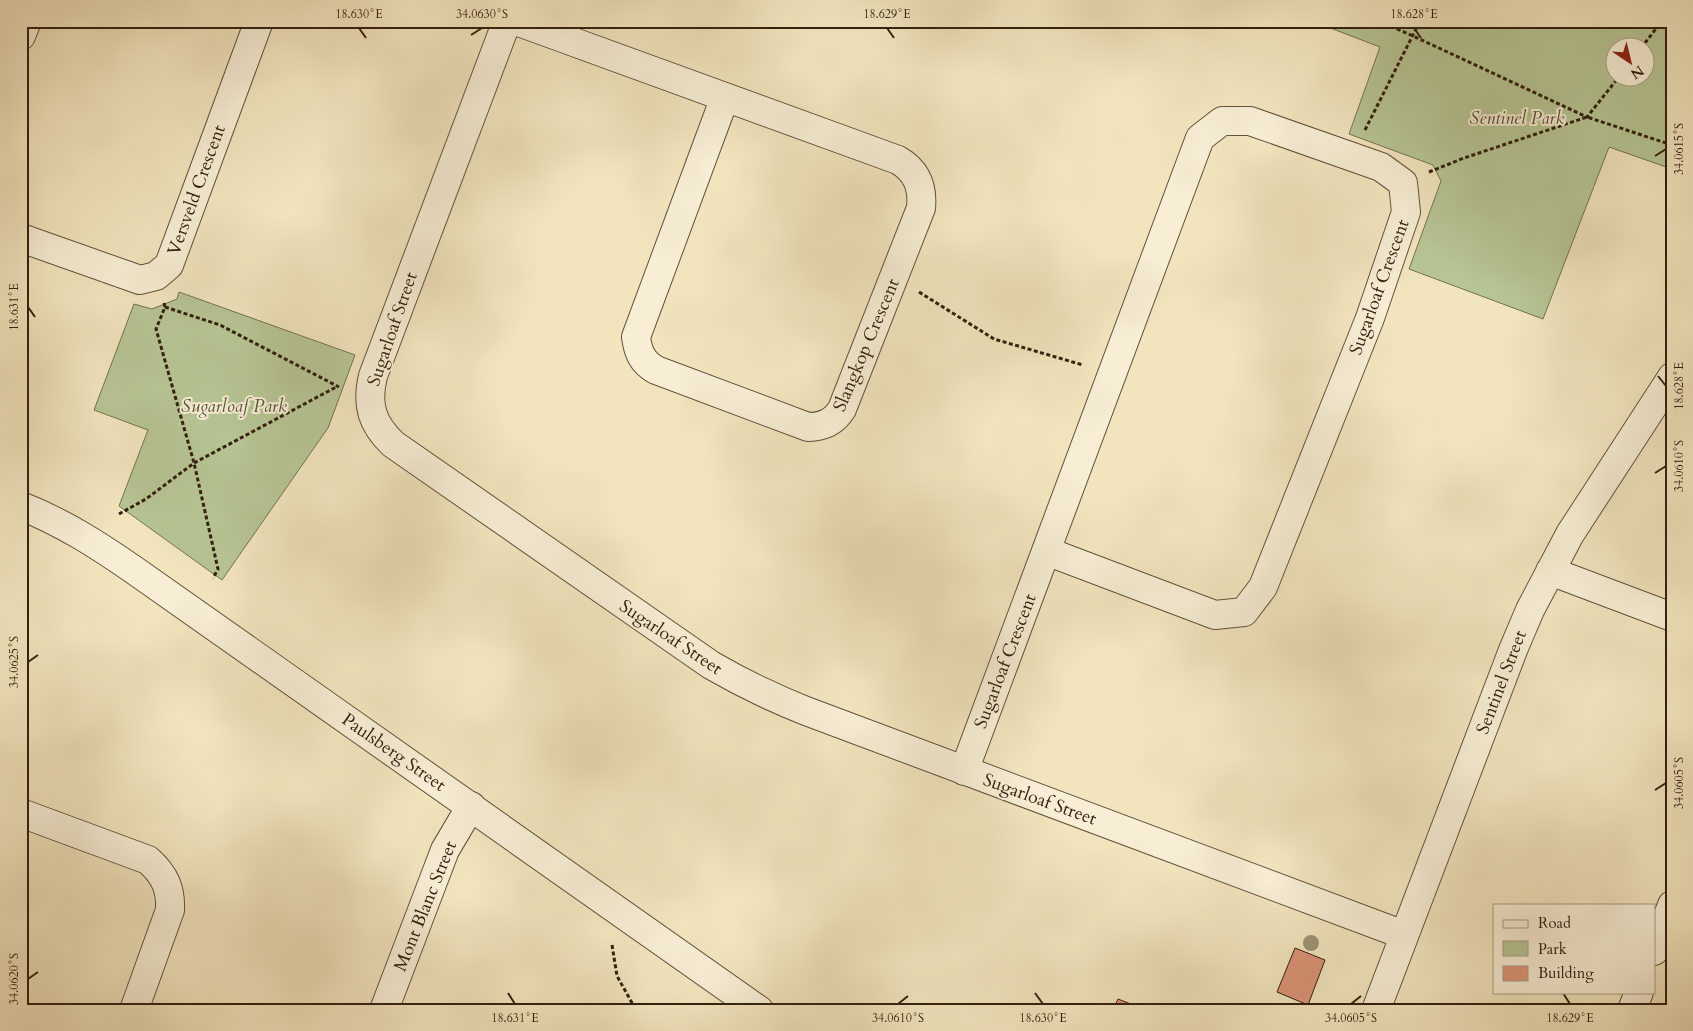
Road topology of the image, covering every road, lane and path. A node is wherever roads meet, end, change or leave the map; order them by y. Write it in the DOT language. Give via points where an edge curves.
graph roads {
  1 [pos="27,21"];
  2 [pos="259,21"];
  3 [pos="507,21"];
  4 [pos="516,21"];
  5 [pos="1379,21"];
  6 [pos="1420,21"];
  7 [pos="1662,21"];
  8 [pos="21,36"];
  9 [pos="1413,36"];
  10 [pos="1649,38"];
  11 [pos="1610,88"];
  12 [pos="725,97"];
  13 [pos="1587,117"];
  14 [pos="1672,145"];
  15 [pos="1351,157"];
  16 [pos="1404,182"];
  17 [pos="21,238"];
  18 [pos="156,276"];
  19 [pos="894,276"];
  20 [pos="165,307"];
  21 [pos="1113,373"];
  22 [pos="1672,377"];
  23 [pos="338,386"];
  24 [pos="369,397"];
  25 [pos="194,463"];
  26 [pos="21,506"];
  27 [pos="119,514"];
  28 [pos="1046,551"];
  29 [pos="1550,571"];
  30 [pos="213,578"];
  31 [pos="1672,617"];
  32 [pos="964,770"];
  33 [pos="471,806"];
  34 [pos="21,813"];
  35 [pos="1672,905"];
  36 [pos="1404,935"];
  37 [pos="612,945"];
  38 [pos="1656,946"];
  39 [pos="1638,994"];
  40 [pos="134,1010"];
  41 [pos="384,1010"];
  42 [pos="636,1010"];
  43 [pos="759,1010"];
  44 [pos="1376,1010"];
  45 [pos="1632,1010"];
  1 -- 8 [label="street"];
  2 -- 18 [label="street, Versveld Crescent" via="168,264"];
  3 -- 24 [label="street, Sugarloaf Street" via="373,376"];
  4 -- 12 [label="street, Slangkop Crescent"];
  5 -- 9 [label="path"];
  6 -- 9 [label="path"];
  7 -- 10 [label="path"];
  9 -- 13 [label="path"];
  9 -- 15 [label="path"];
  11 -- 13 [label="path"];
  12 -- 19 [label="street, Slangkop Crescent" via="907,166 920,182 921,208"];
  12 -- 19 [label="street, Slangkop Crescent" via="636,337 637,347 647,365 808,427 826,425 842,409"];
  13 -- 14 [label="path"];
  13 -- 16 [label="path" via="1464,158"];
  15 -- 16 [label="street, Sugarloaf Crescent" via="1381,167"];
  15 -- 21 [label="street, Sugarloaf Crescent" via="1250,121 1222,121 1200,138"];
  16 -- 28 [label="street, Sugarloaf Crescent" via="1406,212 1370,318 1263,587 1244,612 1216,615"];
  17 -- 18 [label="street, Versveld Crescent" via="140,280"];
  18 -- 20 [label="path"];
  19 -- 21 [label="path" via="994,340"];
  20 -- 23 [label="path" via="220,325"];
  20 -- 25 [label="path" via="156,329"];
  21 -- 28 [label="street, Sugarloaf Crescent"];
  22 -- 29 [label="street, Sentinel Street" via="1588,505"];
  23 -- 24 [label="path"];
  23 -- 25 [label="path"];
  24 -- 32 [label="street, Sugarloaf Street" via="375,422 393,444 711,665 774,699"];
  25 -- 27 [label="path" via="146,499"];
  25 -- 30 [label="path" via="218,569"];
  26 -- 33 [label="street, Paulsberg Street" via="98,545"];
  28 -- 32 [label="street, Sugarloaf Crescent"];
  29 -- 31 [label="street"];
  29 -- 36 [label="street, Sentinel Street" via="1513,650"];
  32 -- 36 [label="street, Sugarloaf Street"];
  33 -- 41 [label="street, Mont Blanc Street" via="445,850"];
  33 -- 43 [label="street, Paulsberg Street"];
  34 -- 40 [label="street" via="148,860 165,879 170,910"];
  35 -- 38 [label="street"];
  36 -- 44 [label="street, Sentinel Street"];
  37 -- 42 [label="path" via="617,976"];
  39 -- 45 [label="street"];
}
